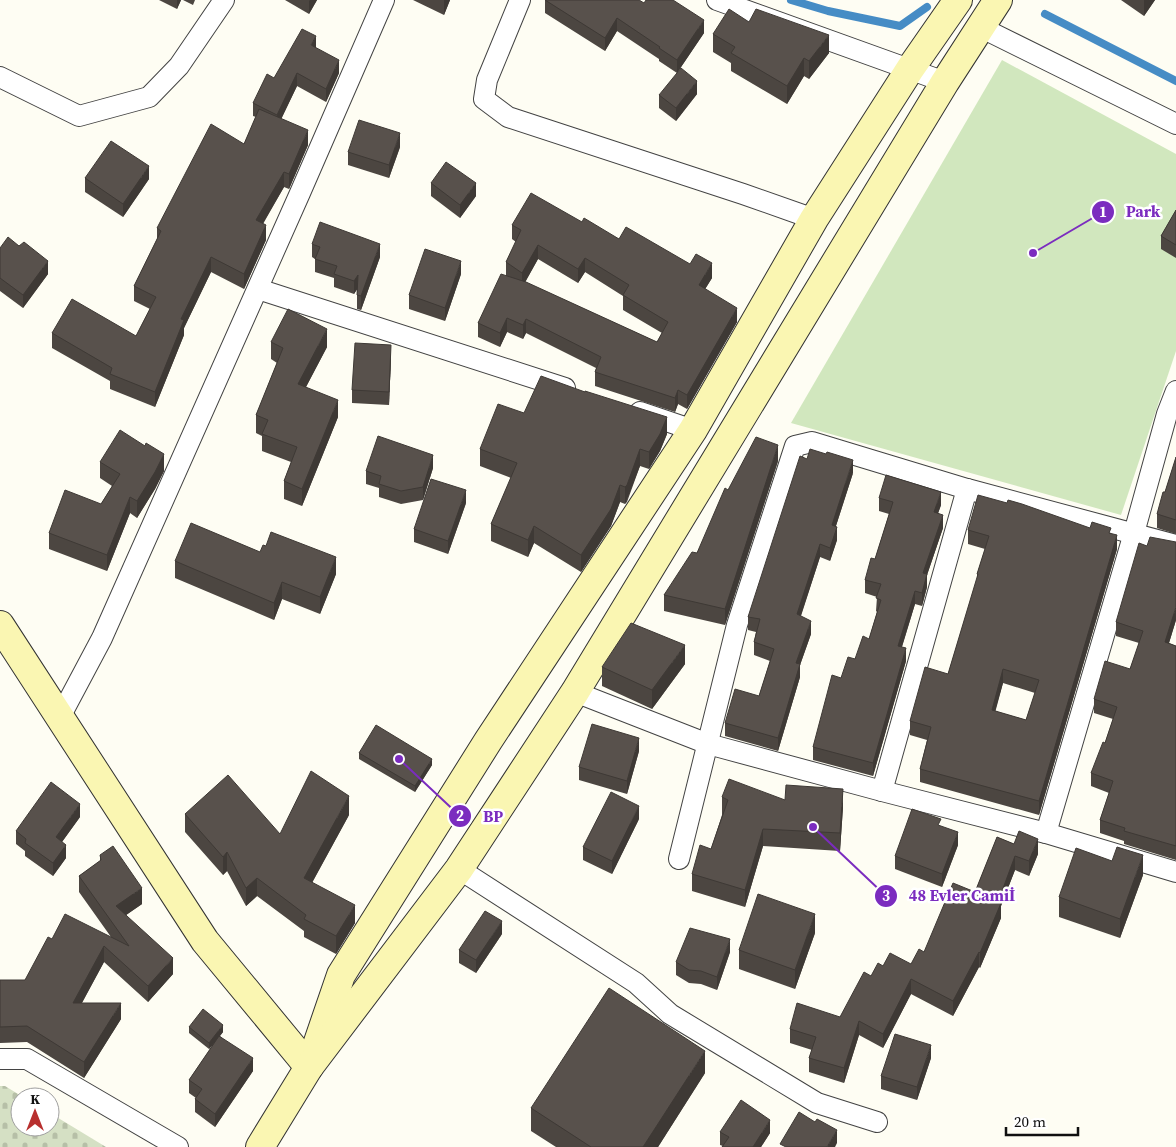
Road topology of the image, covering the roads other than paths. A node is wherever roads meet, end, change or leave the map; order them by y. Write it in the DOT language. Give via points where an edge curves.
graph roads {
  1 [pos="224,0"];
  2 [pos="384,0"];
  3 [pos="520,0"];
  4 [pos="717,0"];
  5 [pos="958,0"];
  6 [pos="998,0"];
  7 [pos="980,27"];
  8 [pos="910,69"];
  9 [pos="0,77"];
  10 [pos="945,82"];
  11 [pos="1176,124"];
  12 [pos="814,219"];
  13 [pos="258,289"];
  14 [pos="1176,391"];
  15 [pos="580,393"];
  16 [pos="618,405"];
  17 [pos="694,430"];
  18 [pos="967,489"];
  19 [pos="1134,533"];
  20 [pos="1176,545"];
  21 [pos="0,625"];
  22 [pos="574,692"];
  23 [pos="60,716"];
  24 [pos="708,744"];
  25 [pos="882,791"];
  26 [pos="1046,833"];
  27 [pos="679,859"];
  28 [pos="460,869"];
  29 [pos="1176,872"];
  30 [pos="0,1059"];
  31 [pos="309,1068"];
  32 [pos="877,1122"];
  33 [pos="178,1147"];
  34 [pos="260,1147"];
  1 -- 9 [label="street" via="179,66 149,97 78,116"];
  2 -- 13 [label="street"];
  3 -- 12 [label="street" via="487,80 484,100 508,117"];
  4 -- 8 [label="street"];
  5 -- 8 [label="main road"];
  6 -- 7 [label="main road"];
  7 -- 10 [label="main road"];
  7 -- 11 [label="street"];
  8 -- 10 [label="street"];
  8 -- 12 [label="main road"];
  10 -- 22 [label="main road"];
  12 -- 17 [label="main road"];
  13 -- 15 [label="street"];
  13 -- 23 [label="street" via="102,638"];
  14 -- 19 [label="street"];
  16 -- 17 [label="street"];
  17 -- 31 [label="main road" via="488,741 341,975"];
  18 -- 19 [label="street"];
  18 -- 24 [label="street" via="812,442 795,446 737,625"];
  18 -- 25 [label="street"];
  19 -- 20 [label="street"];
  19 -- 26 [label="street"];
  21 -- 23 [label="main road"];
  22 -- 24 [label="street"];
  22 -- 28 [label="main road"];
  23 -- 31 [label="main road" via="205,941"];
  24 -- 25 [label="street"];
  24 -- 27 [label="street"];
  25 -- 26 [label="street"];
  26 -- 29 [label="street"];
  28 -- 31 [label="main road"];
  28 -- 32 [label="street" via="636,983 670,1014 816,1103"];
  30 -- 33 [label="street" via="27,1059"];
  31 -- 34 [label="main road"];
}
